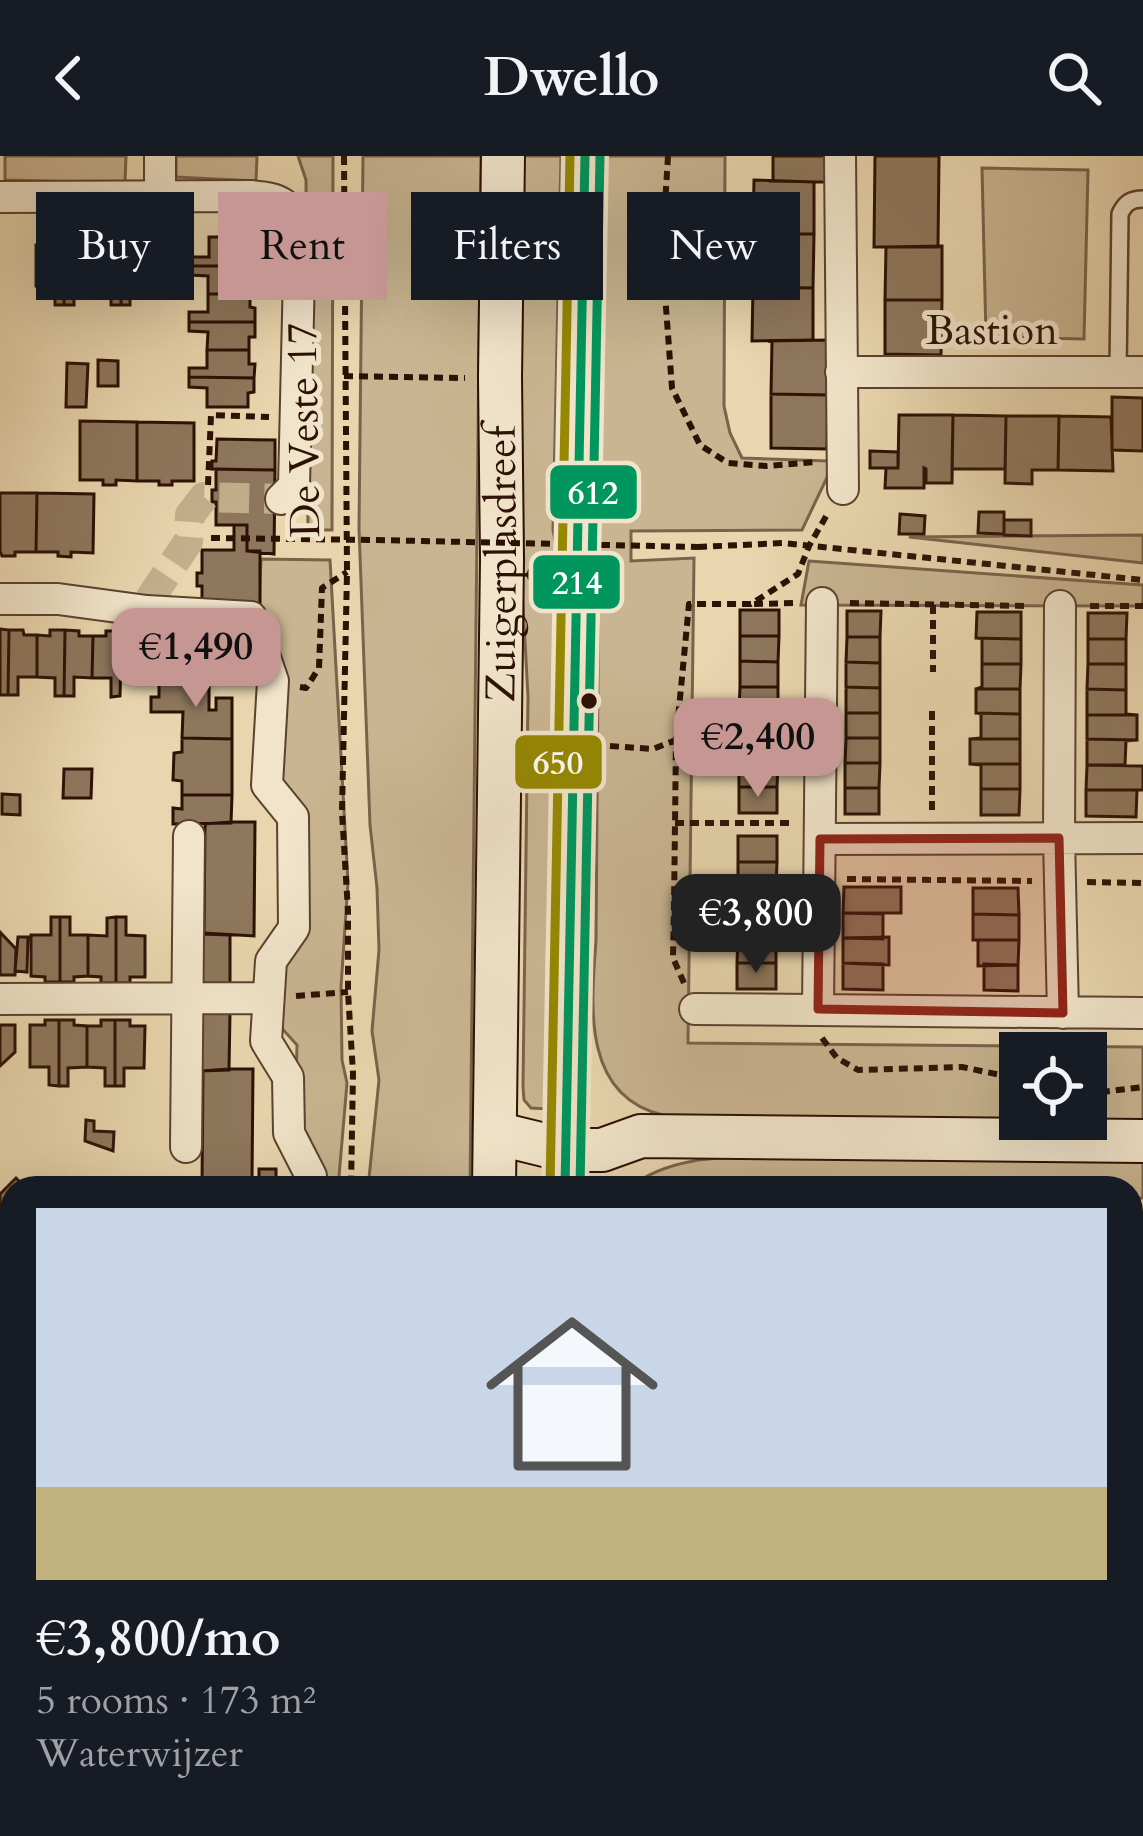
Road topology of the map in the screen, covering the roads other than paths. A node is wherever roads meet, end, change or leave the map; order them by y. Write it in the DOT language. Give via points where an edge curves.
graph roads {
  1 [pos="160,156"];
  2 [pos="503,156"];
  3 [pos="585,156"];
  4 [pos="840,156"];
  5 [pos="160,192"];
  6 [pos="0,196"];
  7 [pos="36,196"];
  8 [pos="194,196"];
  9 [pos="1143,199"];
  10 [pos="841,372"];
  11 [pos="1130,372"];
  12 [pos="843,475"];
  13 [pos="281,499"];
  14 [pos="0,599"];
  15 [pos="822,603"];
  16 [pos="1060,606"];
  17 [pos="820,831"];
  18 [pos="189,836"];
  19 [pos="1059,838"];
  20 [pos="1143,838"];
  21 [pos="268,998"];
  22 [pos="0,1000"];
  23 [pos="186,1000"];
  24 [pos="695,1009"];
  25 [pos="818,1009"];
  26 [pos="1063,1013"];
  27 [pos="1143,1013"];
  28 [pos="495,1133"];
  29 [pos="1143,1141"];
  30 [pos="187,1148"];
  31 [pos="566,1153"];
  32 [pos="311,1176"];
  33 [pos="494,1176"];
  1 -- 5 [label="street"];
  2 -- 28 [label="main road, Zuigerplasdreef"];
  3 -- 31 [label="main road, Zuigerplasdreef"];
  4 -- 10 [label="street"];
  6 -- 7 [label="street"];
  8 -- 13 [label="street" via="272,198 290,208 300,230 294,486"];
  9 -- 11 [label="lane" via="1120,214"];
  10 -- 11 [label="street, Bastion"];
  10 -- 12 [label="street"];
  14 -- 21 [label="street" via="250,616 273,681 267,785 293,818 294,928 272,961"];
  15 -- 17 [label="street"];
  16 -- 19 [label="street"];
  17 -- 19 [label="street"];
  17 -- 25 [label="street"];
  18 -- 23 [label="street"];
  19 -- 20 [label="street"];
  19 -- 26 [label="street"];
  21 -- 23 [label="street"];
  21 -- 32 [label="street" via="266,1041 288,1077 289,1133"];
  22 -- 23 [label="street"];
  23 -- 30 [label="street"];
  24 -- 25 [label="street"];
  25 -- 26 [label="street"];
  26 -- 27 [label="street"];
  28 -- 31 [label="main road"];
  28 -- 33 [label="main road, Zuigerplasdreef"];
  29 -- 31 [label="main road" via="641,1136 609,1122"];
}
